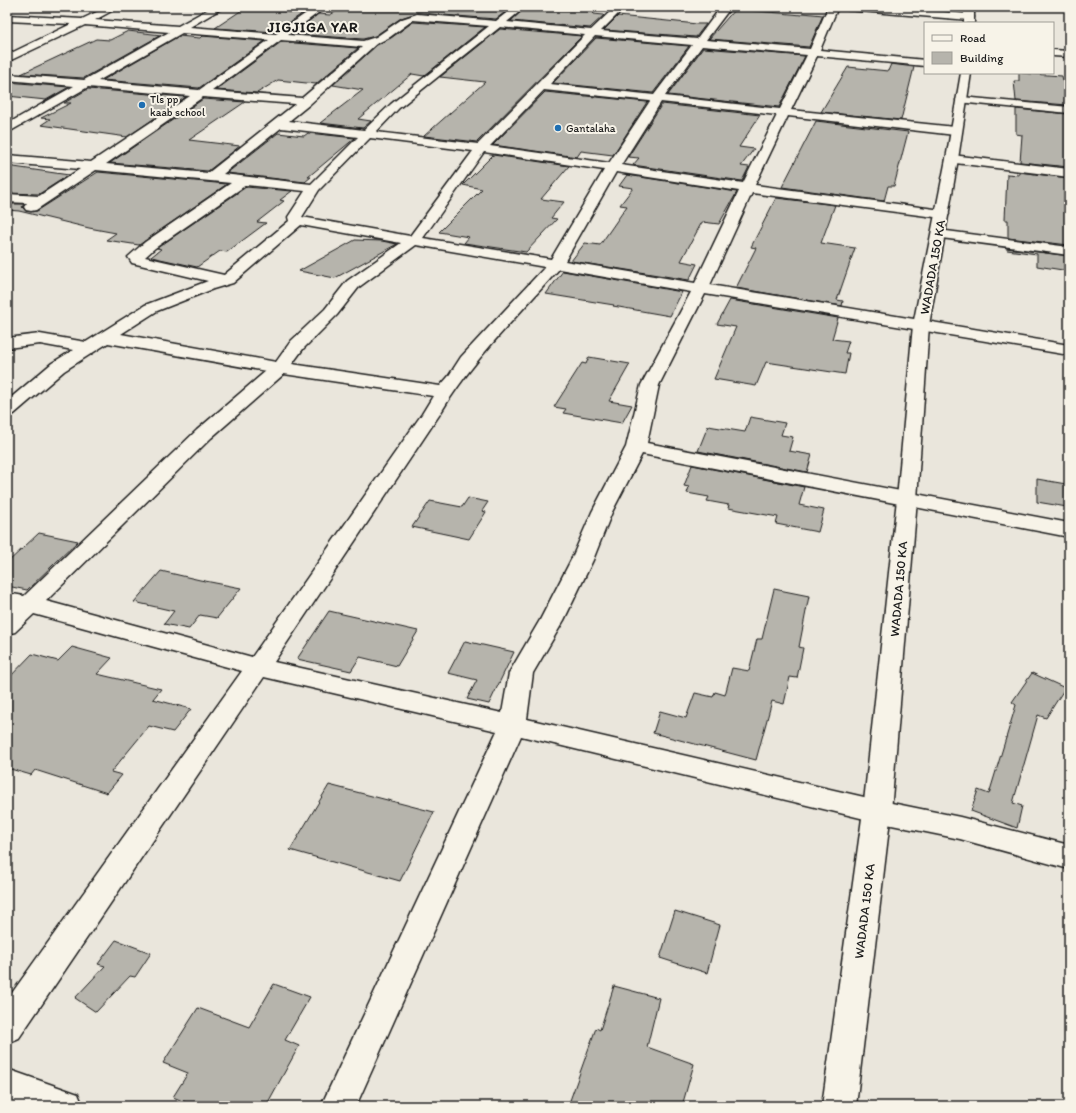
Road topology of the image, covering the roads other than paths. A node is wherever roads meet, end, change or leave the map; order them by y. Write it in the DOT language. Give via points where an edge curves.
graph roads {
  1 [pos="114,7"];
  2 [pos="219,7"];
  3 [pos="321,7"];
  4 [pos="423,7"];
  5 [pos="520,7"];
  6 [pos="620,7"];
  7 [pos="726,7"];
  8 [pos="833,7"];
  9 [pos="848,7"];
  10 [pos="969,16"];
  11 [pos="411,17"];
  12 [pos="7,18"];
  13 [pos="84,22"];
  14 [pos="499,25"];
  15 [pos="181,29"];
  16 [pos="592,34"];
  17 [pos="278,36"];
  18 [pos="372,43"];
  19 [pos="699,44"];
  20 [pos="1054,53"];
  21 [pos="813,54"];
  22 [pos="1069,54"];
  23 [pos="7,59"];
  24 [pos="924,63"];
  25 [pos="966,74"];
  26 [pos="7,77"];
  27 [pos="85,84"];
  28 [pos="541,86"];
  29 [pos="201,94"];
  30 [pos="658,98"];
  31 [pos="962,100"];
  32 [pos="306,102"];
  33 [pos="1069,110"];
  34 [pos="786,112"];
  35 [pos="280,124"];
  36 [pos="7,129"];
  37 [pos="955,131"];
  38 [pos="365,135"];
  39 [pos="481,148"];
  40 [pos="952,159"];
  41 [pos="7,160"];
  42 [pos="93,167"];
  43 [pos="613,167"];
  44 [pos="1069,173"];
  45 [pos="211,177"];
  46 [pos="243,181"];
  47 [pos="314,188"];
  48 [pos="747,188"];
  49 [pos="7,198"];
  50 [pos="942,214"];
  51 [pos="298,221"];
  52 [pos="939,234"];
  53 [pos="414,240"];
  54 [pos="1069,251"];
  55 [pos="555,265"];
  56 [pos="227,280"];
  57 [pos="700,289"];
  58 [pos="921,325"];
  59 [pos="104,336"];
  60 [pos="7,343"];
  61 [pos="88,346"];
  62 [pos="1069,350"];
  63 [pos="280,368"];
  64 [pos="444,392"];
  65 [pos="7,410"];
  66 [pos="636,447"];
  67 [pos="907,499"];
  68 [pos="1069,530"];
  69 [pos="17,603"];
  70 [pos="7,626"];
  71 [pos="258,666"];
  72 [pos="513,725"];
  73 [pos="877,811"];
  74 [pos="1069,857"];
  75 [pos="7,1027"];
  76 [pos="7,1086"];
  77 [pos="66,1106"];
  78 [pos="338,1106"];
  79 [pos="839,1106"];
  1 -- 13 [label="street"];
  2 -- 15 [label="street"];
  3 -- 17 [label="street"];
  4 -- 11 [label="street"];
  5 -- 14 [label="street"];
  6 -- 16 [label="street"];
  7 -- 19 [label="street"];
  8 -- 21 [label="street"];
  9 -- 10 [label="street"];
  11 -- 14 [label="street"];
  11 -- 18 [label="street"];
  12 -- 13 [label="street"];
  13 -- 15 [label="street"];
  13 -- 23 [label="street"];
  14 -- 16 [label="street"];
  14 -- 38 [label="street" via="395,106"];
  15 -- 17 [label="street"];
  15 -- 27 [label="street"];
  16 -- 19 [label="street"];
  16 -- 28 [label="street"];
  17 -- 18 [label="street"];
  17 -- 29 [label="street"];
  18 -- 32 [label="street"];
  19 -- 21 [label="street"];
  19 -- 30 [label="street"];
  20 -- 22 [label="street"];
  21 -- 24 [label="street"];
  21 -- 34 [label="street"];
  25 -- 31 [label="street, WADADA 150 KA"];
  26 -- 27 [label="street"];
  27 -- 29 [label="street"];
  27 -- 36 [label="street"];
  28 -- 30 [label="street"];
  28 -- 39 [label="street"];
  29 -- 32 [label="street"];
  29 -- 42 [label="street"];
  30 -- 34 [label="street"];
  30 -- 43 [label="street"];
  31 -- 33 [label="street"];
  31 -- 37 [label="street, WADADA 150 KA"];
  32 -- 35 [label="street"];
  34 -- 37 [label="street"];
  34 -- 48 [label="street"];
  35 -- 38 [label="street"];
  35 -- 45 [label="street"];
  37 -- 40 [label="street, WADADA 150 KA"];
  38 -- 39 [label="street"];
  38 -- 47 [label="street"];
  39 -- 43 [label="street"];
  39 -- 53 [label="street"];
  40 -- 44 [label="street"];
  40 -- 50 [label="street, WADADA 150 KA"];
  41 -- 42 [label="street"];
  42 -- 45 [label="street"];
  42 -- 49 [label="street" via="36,203"];
  43 -- 48 [label="street"];
  43 -- 55 [label="street"];
  45 -- 46 [label="street"];
  46 -- 47 [label="street"];
  46 -- 56 [label="street" via="150,245 136,259"];
  47 -- 51 [label="street" via="295,217"];
  48 -- 50 [label="street"];
  48 -- 57 [label="street"];
  50 -- 52 [label="street, WADADA 150 KA"];
  51 -- 53 [label="street"];
  51 -- 56 [label="street"];
  52 -- 54 [label="street"];
  52 -- 58 [label="street, WADADA 150 KA"];
  53 -- 55 [label="street"];
  53 -- 63 [label="street" via="352,284 331,312 297,345"];
  55 -- 57 [label="street"];
  55 -- 64 [label="street" via="467,361"];
  56 -- 59 [label="street" via="151,308"];
  57 -- 58 [label="street"];
  57 -- 66 [label="street" via="650,385"];
  58 -- 62 [label="street"];
  58 -- 67 [label="street, WADADA 150 KA"];
  59 -- 61 [label="street"];
  59 -- 63 [label="street"];
  60 -- 61 [label="street" via="40,339"];
  61 -- 65 [label="street" via="58,367"];
  63 -- 64 [label="street"];
  63 -- 69 [label="street"];
  64 -- 71 [label="street"];
  66 -- 67 [label="street"];
  66 -- 72 [label="street" via="602,512 582,560 552,620 521,673"];
  67 -- 68 [label="street"];
  67 -- 73 [label="street, WADADA 150 KA"];
  69 -- 70 [label="street"];
  69 -- 71 [label="street"];
  71 -- 72 [label="street"];
  71 -- 75 [label="street"];
  72 -- 73 [label="street"];
  72 -- 78 [label="street"];
  73 -- 74 [label="street" via="960,828"];
  73 -- 79 [label="street, WADADA 150 KA"];
  76 -- 77 [label="street"];
}
